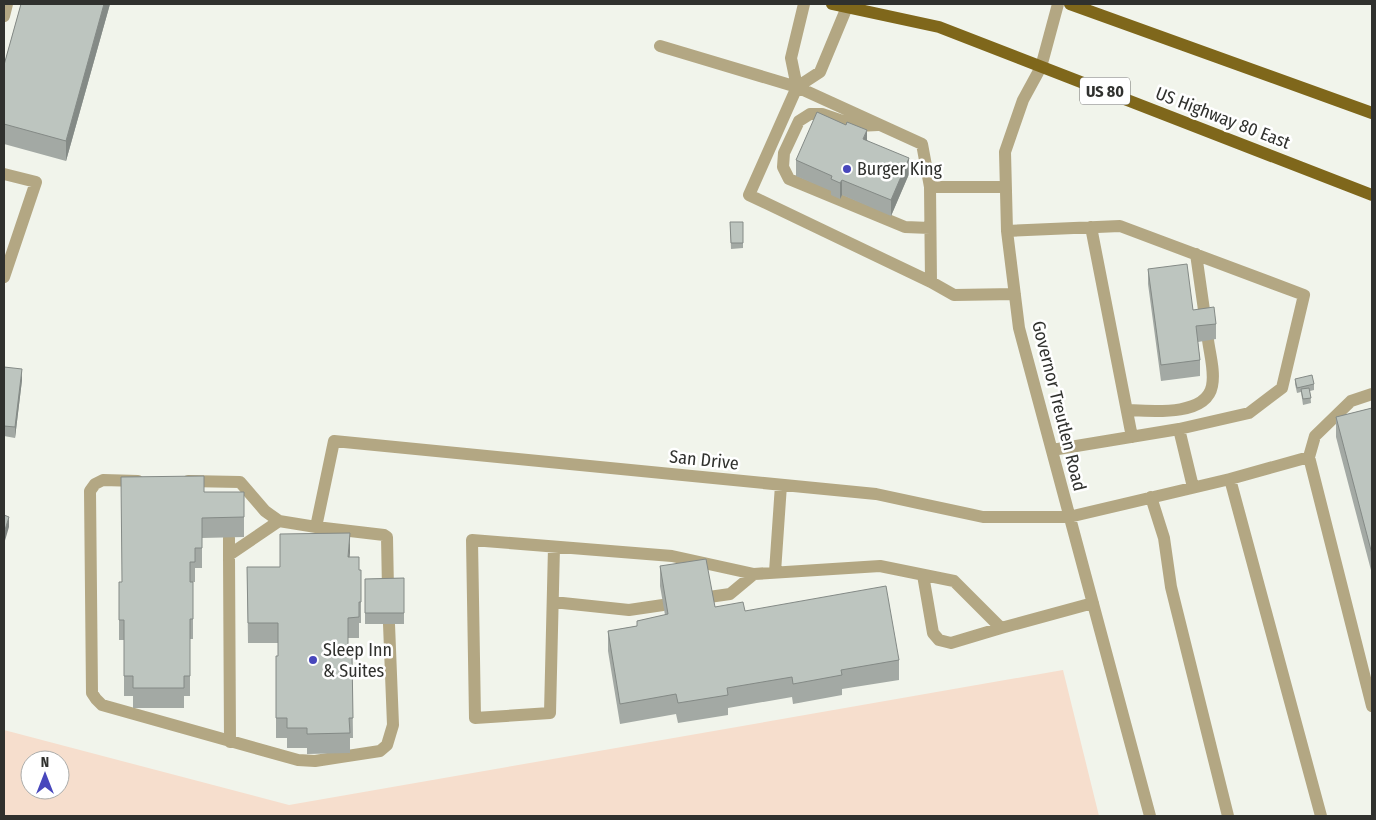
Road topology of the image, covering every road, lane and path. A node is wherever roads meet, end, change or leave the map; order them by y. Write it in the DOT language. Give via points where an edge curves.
graph roads {
  1 [pos="7,4"];
  2 [pos="804,4"];
  3 [pos="832,4"];
  4 [pos="1058,4"];
  5 [pos="1070,4"];
  6 [pos="847,7"];
  7 [pos="4,16"];
  8 [pos="660,46"];
  9 [pos="1041,67"];
  10 [pos="797,87"];
  11 [pos="1372,113"];
  12 [pos="883,125"];
  13 [pos="4,174"];
  14 [pos="930,186"];
  15 [pos="1005,186"];
  16 [pos="1372,195"];
  17 [pos="1091,227"];
  18 [pos="930,228"];
  19 [pos="1007,231"];
  20 [pos="1196,254"];
  21 [pos="4,277"];
  22 [pos="931,282"];
  23 [pos="1015,294"];
  24 [pos="1206,324"];
  25 [pos="1208,340"];
  26 [pos="1372,394"];
  27 [pos="1127,410"];
  28 [pos="1179,429"];
  29 [pos="1132,437"];
  30 [pos="1052,450"];
  31 [pos="1309,457"];
  32 [pos="1230,479"];
  33 [pos="152,481"];
  34 [pos="171,481"];
  35 [pos="229,482"];
  36 [pos="781,485"];
  37 [pos="1193,487"];
  38 [pos="229,497"];
  39 [pos="1151,498"];
  40 [pos="1070,517"];
  41 [pos="279,521"];
  42 [pos="316,527"];
  43 [pos="229,538"];
  44 [pos="554,547"];
  45 [pos="229,555"];
  46 [pos="775,572"];
  47 [pos="754,574"];
  48 [pos="923,575"];
  49 [pos="388,590"];
  50 [pos="709,597"];
  51 [pos="553,602"];
  52 [pos="1093,603"];
  53 [pos="663,605"];
  54 [pos="389,624"];
  55 [pos="1001,628"];
  56 [pos="1372,706"];
  57 [pos="230,742"];
  58 [pos="1150,816"];
  59 [pos="1228,816"];
  60 [pos="1321,816"];
  1 -- 7 [label="street"];
  2 -- 10 [label="street" via="791,58"];
  3 -- 6 [label="main road, US Highway 80 East / US 80"];
  4 -- 9 [label="street, Governor Treutlen Road"];
  5 -- 11 [label="main road"];
  6 -- 9 [label="main road, US Highway 80 East / US 80" via="939,27"];
  6 -- 10 [label="street" via="820,72"];
  8 -- 10 [label="street"];
  9 -- 15 [label="street, Governor Treutlen Road" via="1023,100 1004,152"];
  9 -- 16 [label="main road, US Highway 80 East / US 80"];
  10 -- 12 [label="street"];
  10 -- 22 [label="street" via="750,195"];
  12 -- 14 [label="street" via="922,144"];
  12 -- 18 [label="street" via="857,126 822,114 810,114 800,121 784,153 783,166 789,180 904,227"];
  13 -- 21 [label="street" via="36,182"];
  14 -- 15 [label="street"];
  14 -- 18 [label="street"];
  15 -- 19 [label="street, Governor Treutlen Road"];
  17 -- 19 [label="street"];
  17 -- 20 [label="street" via="1120,226"];
  17 -- 27 [label="street"];
  18 -- 22 [label="street"];
  19 -- 23 [label="street, Governor Treutlen Road"];
  20 -- 24 [label="street"];
  20 -- 28 [label="street" via="1304,295 1282,388 1249,413"];
  22 -- 23 [label="street" via="954,295"];
  23 -- 30 [label="street, Governor Treutlen Road" via="1019,328"];
  25 -- 27 [label="street" via="1212,387 1207,398 1196,406 1161,412"];
  26 -- 31 [label="street" via="1351,401 1315,436"];
  27 -- 29 [label="street"];
  28 -- 29 [label="street"];
  28 -- 37 [label="street"];
  29 -- 30 [label="street"];
  30 -- 40 [label="street, Governor Treutlen Road"];
  31 -- 32 [label="street, San Drive"];
  31 -- 56 [label="street"];
  32 -- 37 [label="street, San Drive"];
  32 -- 60 [label="street"];
  33 -- 57 [label="street" via="103,480 90,491 92,692 102,705"];
  34 -- 35 [label="street"];
  35 -- 38 [label="street"];
  35 -- 41 [label="street" via="240,482 264,511"];
  36 -- 40 [label="street, San Drive" via="876,494 983,517"];
  36 -- 42 [label="street, San Drive" via="334,441"];
  36 -- 46 [label="street"];
  37 -- 39 [label="street, San Drive"];
  39 -- 40 [label="street, San Drive"];
  39 -- 59 [label="street" via="1164,538 1171,587"];
  40 -- 52 [label="street, Governor Treutlen Road"];
  41 -- 42 [label="street"];
  41 -- 45 [label="street"];
  42 -- 49 [label="street" via="384,535 387,538"];
  43 -- 45 [label="street"];
  44 -- 47 [label="street" via="672,556"];
  44 -- 51 [label="street"];
  44 -- 51 [label="street" via="472,540 475,718 550,713"];
  45 -- 57 [label="street"];
  46 -- 47 [label="street"];
  46 -- 48 [label="street" via="880,566"];
  47 -- 50 [label="street" via="730,594"];
  48 -- 55 [label="street" via="954,581"];
  48 -- 55 [label="street" via="932,633 939,640 951,643"];
  51 -- 53 [label="street" via="628,610"];
  52 -- 55 [label="street"];
  52 -- 58 [label="street, Governor Treutlen Road"];
  54 -- 57 [label="street" via="393,726 387,745 380,751 315,761 298,760"];
}
